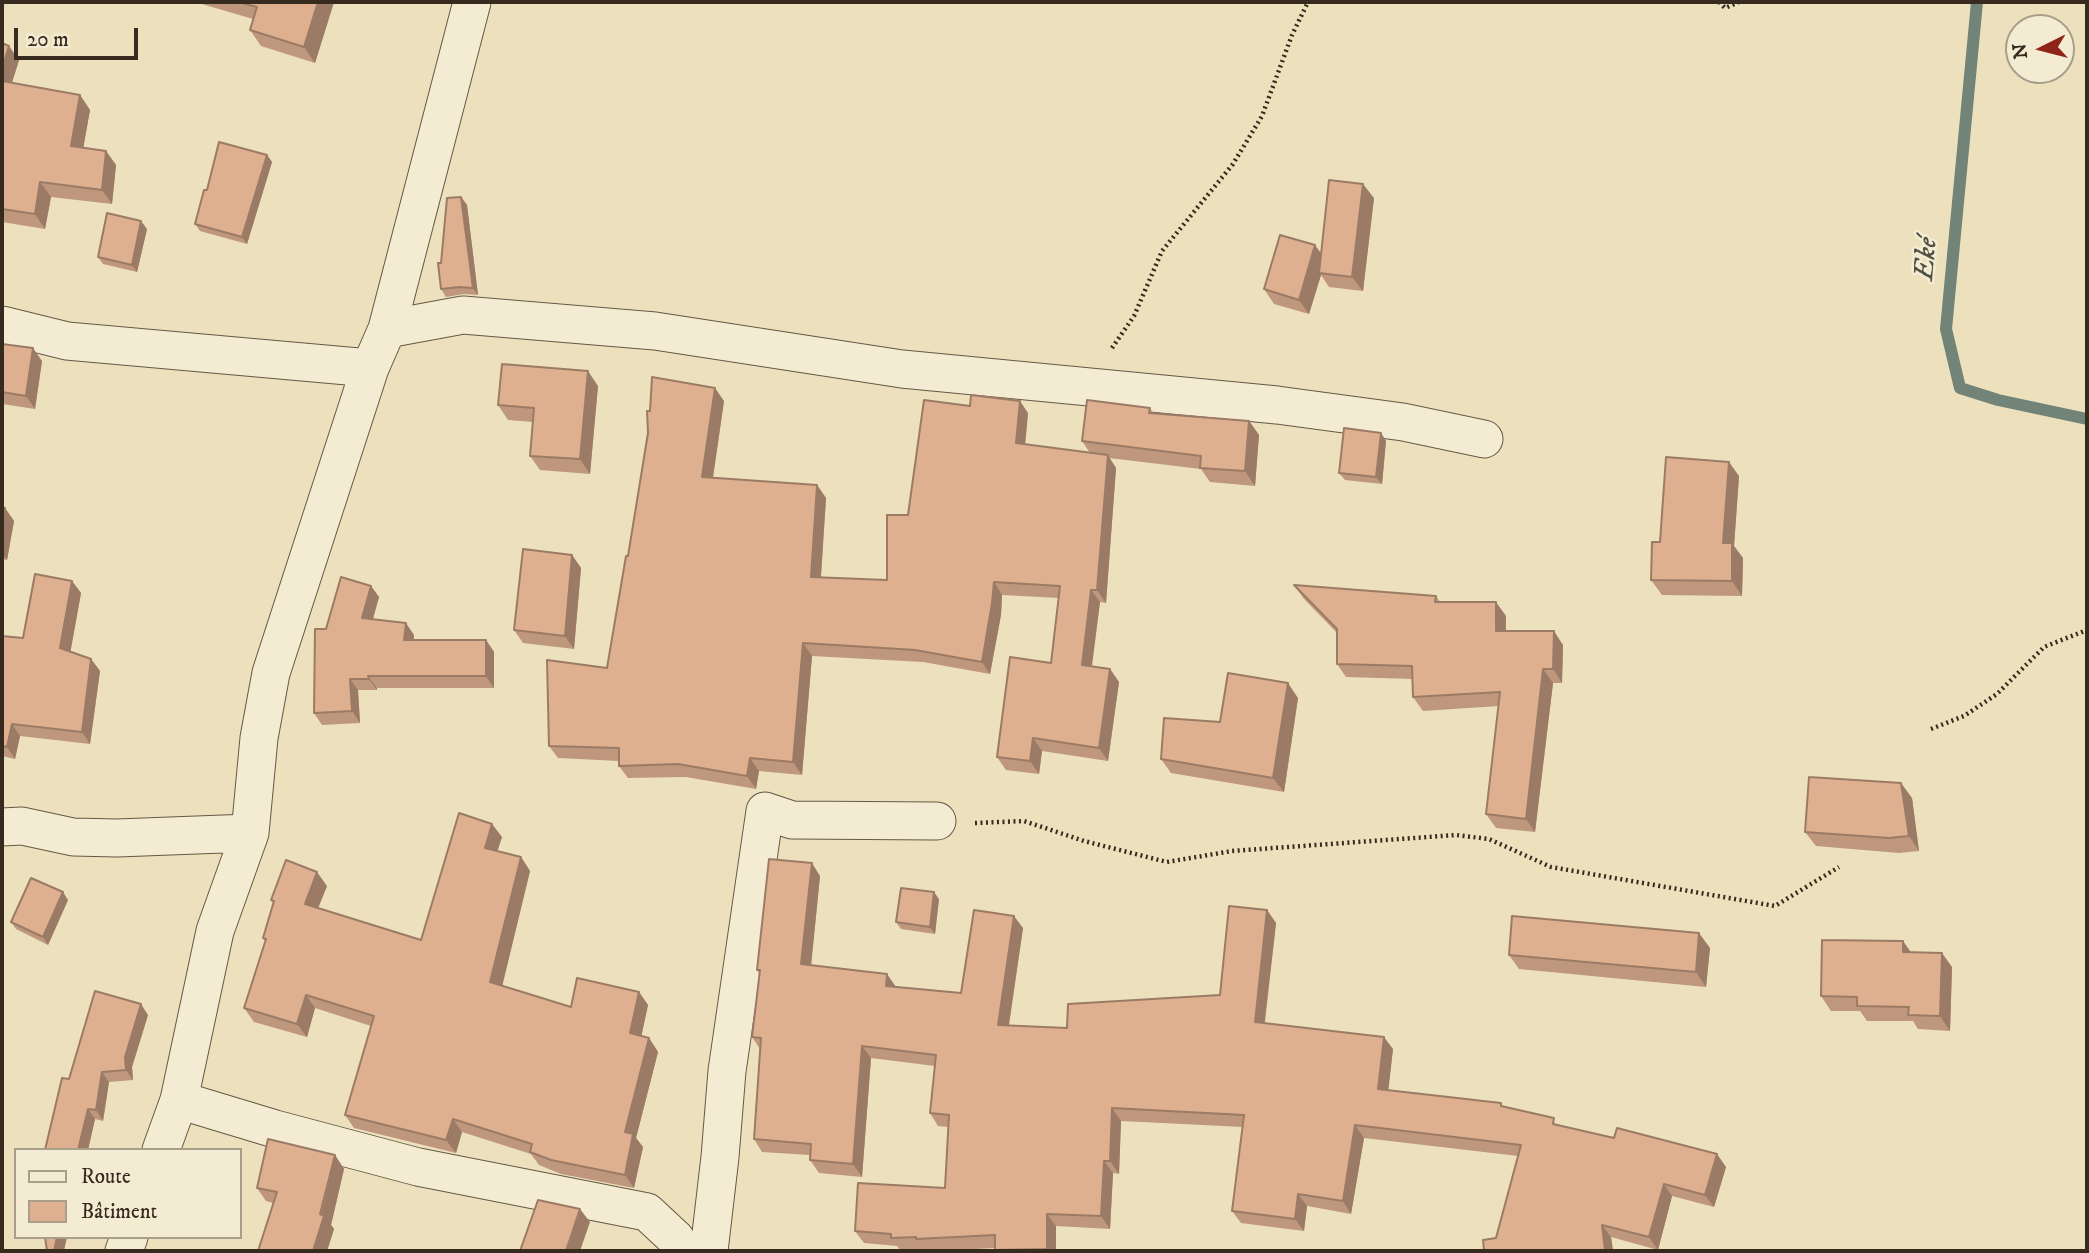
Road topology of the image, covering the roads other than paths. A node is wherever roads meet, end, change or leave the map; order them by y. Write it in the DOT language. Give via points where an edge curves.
graph roads {
  1 [pos="472,2"];
  2 [pos="2,325"];
  3 [pos="387,329"];
  4 [pos="370,368"];
  5 [pos="1484,439"];
  6 [pos="937,821"];
  7 [pos="2,827"];
  8 [pos="250,832"];
  9 [pos="179,1100"];
  10 [pos="162,1148"];
  11 [pos="681,1251"];
  12 [pos="709,1251"];
  1 -- 3 [label="street"];
  2 -- 4 [label="street" via="67,341"];
  3 -- 4 [label="street"];
  3 -- 5 [label="street" via="463,315 655,331 902,369 1277,405 1390,420"];
  4 -- 8 [label="street" via="271,673"];
  6 -- 12 [label="street" via="792,820 765,811 729,1058"];
  7 -- 8 [label="street" via="22,826 73,837"];
  8 -- 9 [label="street" via="215,931"];
  9 -- 10 [label="street"];
  9 -- 11 [label="street" via="418,1167 647,1212"];
}
